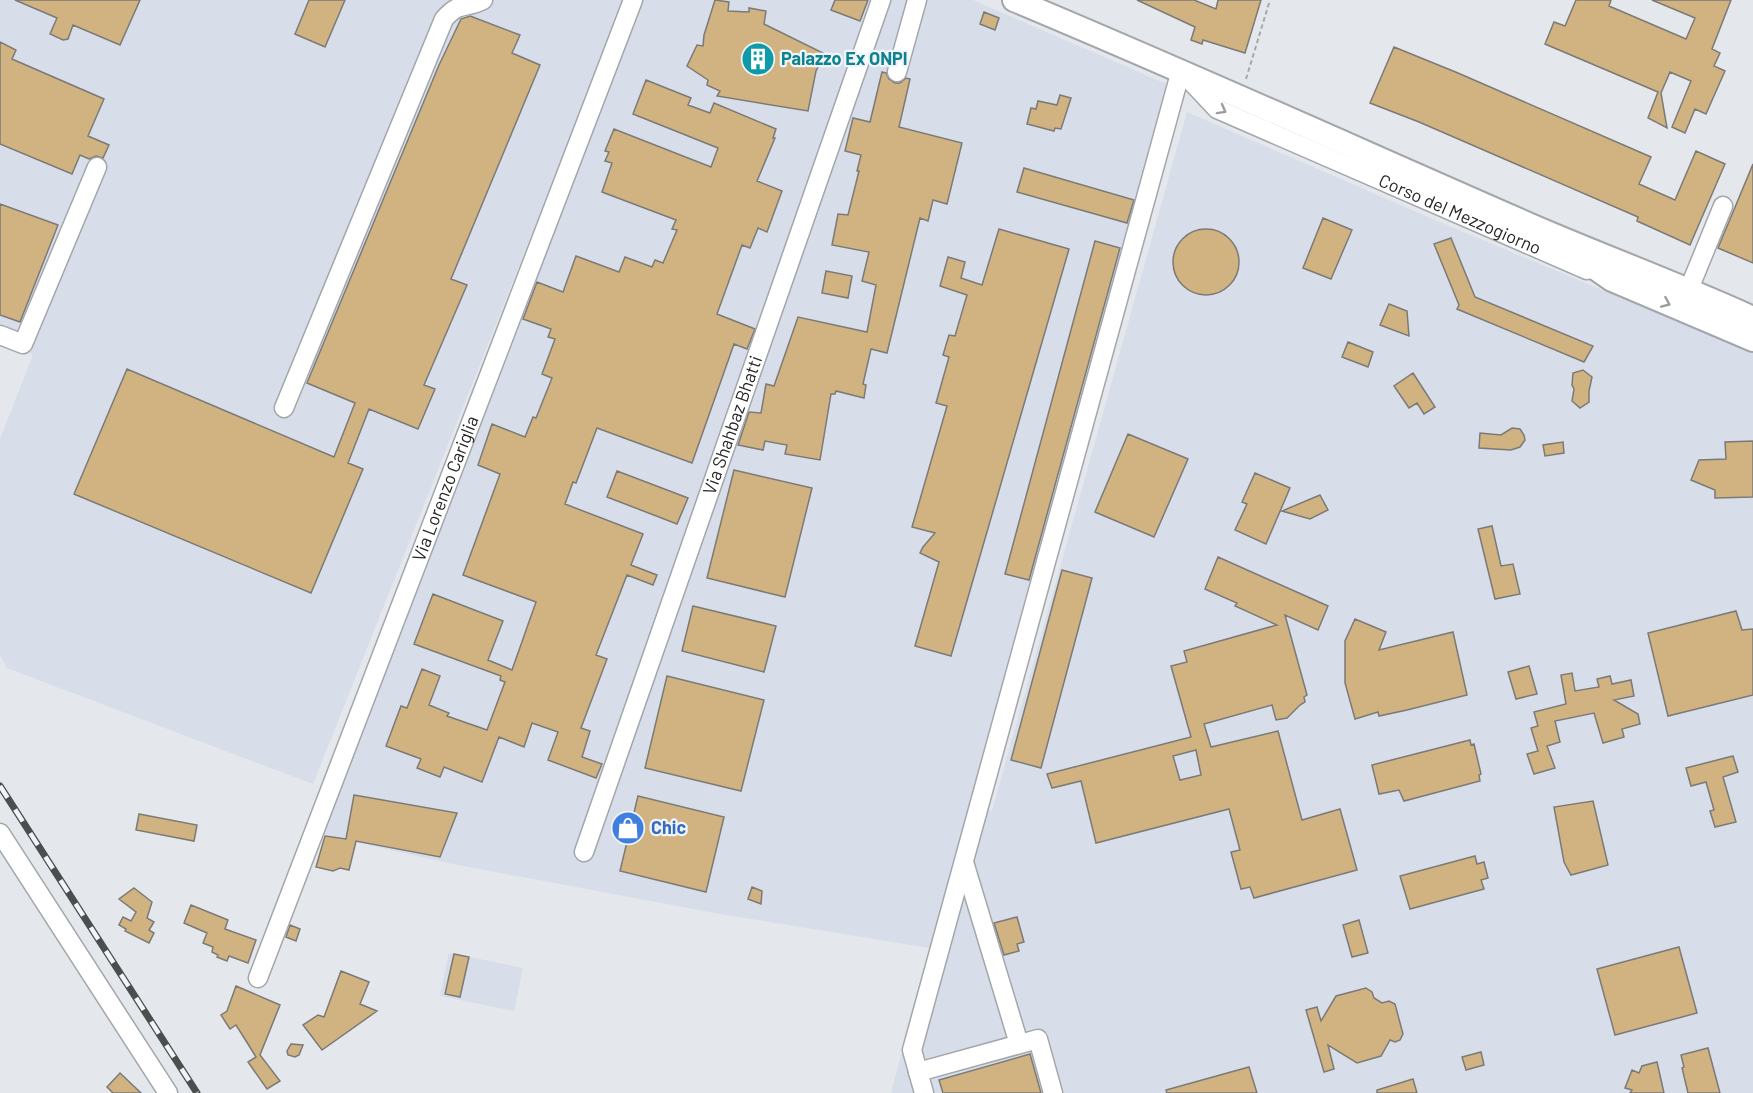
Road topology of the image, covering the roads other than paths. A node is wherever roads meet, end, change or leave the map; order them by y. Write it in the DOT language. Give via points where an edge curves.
graph roads {
  1 [pos="483,0"];
  2 [pos="633,0"];
  3 [pos="880,0"];
  4 [pos="917,0"];
  5 [pos="1014,0"];
  6 [pos="1181,70"];
  7 [pos="897,72"];
  8 [pos="97,167"];
  9 [pos="1436,204"];
  10 [pos="1723,206"];
  11 [pos="1538,228"];
  12 [pos="1612,280"];
  13 [pos="1689,289"];
  14 [pos="1753,318"];
  15 [pos="0,335"];
  16 [pos="1753,340"];
  17 [pos="284,408"];
  18 [pos="0,833"];
  19 [pos="584,852"];
  20 [pos="963,862"];
  21 [pos="258,978"];
  22 [pos="1019,1044"];
  23 [pos="918,1072"];
  24 [pos="168,1093"];
  25 [pos="924,1093"];
  26 [pos="1053,1093"];
  1 -- 17 [label="street" via="453,8 444,19"];
  2 -- 21 [label="street, Via Lorenzo Cariglia"];
  3 -- 19 [label="street, Via Shahbaz Bhatti"];
  4 -- 7 [label="street"];
  5 -- 6 [label="main road, Corso del Mezzogiorno"];
  6 -- 9 [label="street, Corso del Mezzogiorno, one-way" via="1217,109"];
  6 -- 11 [label="main road, Corso del Mezzogiorno"];
  6 -- 20 [label="street"];
  8 -- 15 [label="street" via="23,344"];
  9 -- 11 [label="street"];
  9 -- 12 [label="street, Corso del Mezzogiorno"];
  10 -- 13 [label="street"];
  11 -- 12 [label="main road"];
  11 -- 13 [label="main road, Corso del Mezzogiorno"];
  12 -- 16 [label="main road, Corso del Mezzogiorno, one-way"];
  13 -- 14 [label="main road, Corso del Mezzogiorno"];
  18 -- 24 [label="street"];
  20 -- 22 [label="street"];
  20 -- 23 [label="street" via="912,1050"];
  22 -- 23 [label="street"];
  22 -- 26 [label="street" via="1038,1040"];
  23 -- 25 [label="street"];
}
